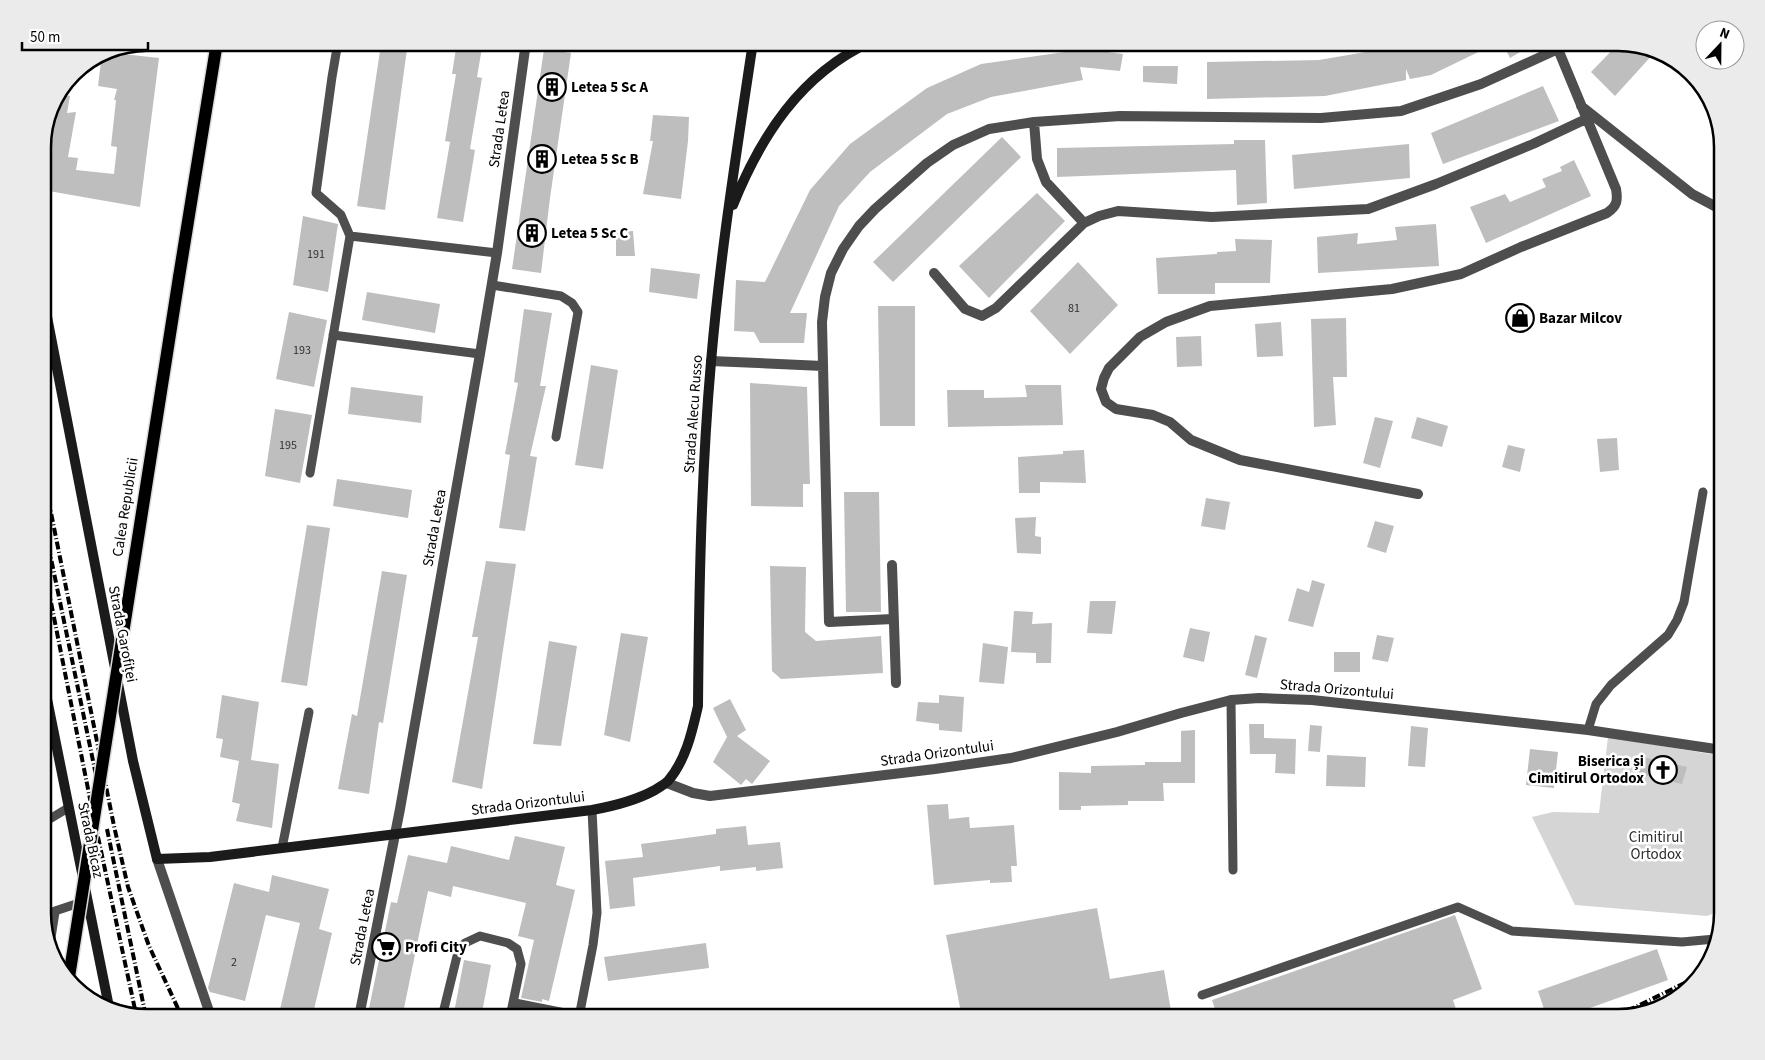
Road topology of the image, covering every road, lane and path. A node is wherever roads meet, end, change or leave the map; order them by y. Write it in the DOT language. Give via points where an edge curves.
graph roads {
  1 [pos="217,51"];
  2 [pos="336,51"];
  3 [pos="525,51"];
  4 [pos="752,51"];
  5 [pos="852,51"];
  6 [pos="1548,51"];
  7 [pos="1562,51"];
  8 [pos="1581,106"];
  9 [pos="1586,119"];
  10 [pos="1034,122"];
  11 [pos="1714,206"];
  12 [pos="726,220"];
  13 [pos="1084,223"];
  14 [pos="350,236"];
  15 [pos="497,254"];
  16 [pos="934,273"];
  17 [pos="492,285"];
  18 [pos="333,335"];
  19 [pos="51,338"];
  20 [pos="480,354"];
  21 [pos="711,361"];
  22 [pos="823,366"];
  23 [pos="556,437"];
  24 [pos="310,473"];
  25 [pos="1704,492"];
  26 [pos="1418,494"];
  27 [pos="892,565"];
  28 [pos="893,619"];
  29 [pos="896,683"];
  30 [pos="1231,700"];
  31 [pos="309,712"];
  32 [pos="51,720"];
  33 [pos="1588,730"];
  34 [pos="1714,749"];
  35 [pos="667,783"];
  36 [pos="68,808"];
  37 [pos="592,810"];
  38 [pos="51,818"];
  39 [pos="395,833"];
  40 [pos="282,848"];
  41 [pos="157,859"];
  42 [pos="1233,870"];
  43 [pos="88,900"];
  44 [pos="55,912"];
  45 [pos="51,913"];
  46 [pos="52,928"];
  47 [pos="1709,940"];
  48 [pos="70,970"];
  49 [pos="1202,995"];
  50 [pos="108,1000"];
  51 [pos="514,1003"];
  52 [pos="208,1009"];
  53 [pos="361,1009"];
  54 [pos="444,1009"];
  55 [pos="512,1009"];
  56 [pos="542,1009"];
  57 [pos="581,1009"];
  1 -- 48 [label="main road, Calea Republicii, bridge"];
  2 -- 14 [label="lane" via="316,193 341,215"];
  3 -- 15 [label="street, Strada Letea"];
  4 -- 12 [label="street, Strada Alecu Russo"];
  5 -- 12 [label="street" via="821,72 769,130 744,176"];
  6 -- 10 [label="street" via="1481,84 1401,111 1321,118 1120,116"];
  7 -- 8 [label="street"];
  8 -- 9 [label="street"];
  8 -- 11 [label="street" via="1692,194"];
  9 -- 13 [label="street" via="1524,148 1368,209 1212,217 1118,211"];
  9 -- 26 [label="street" via="1616,189 1618,199 1615,207 1607,213 1460,274 1392,288 1210,306 1166,322 1140,337 1109,368 1104,378 1101,389 1106,402 1116,409 1153,415 1170,422 1191,440 1240,460"];
  10 -- 13 [label="street" via="1037,159 1046,182"];
  10 -- 22 [label="street" via="989,129 953,145 926,163 858,226 831,273 822,322"];
  12 -- 21 [label="street, Strada Alecu Russo"];
  13 -- 16 [label="street" via="996,308 982,316 965,309"];
  14 -- 15 [label="lane"];
  14 -- 18 [label="lane"];
  15 -- 17 [label="street, Strada Letea"];
  17 -- 20 [label="street, Strada Letea"];
  17 -- 23 [label="lane" via="561,296 578,312"];
  18 -- 20 [label="lane"];
  18 -- 24 [label="lane"];
  19 -- 41 [label="street, Strada Garofiței" via="132,761"];
  20 -- 39 [label="street, Strada Letea"];
  21 -- 22 [label="street"];
  21 -- 35 [label="street, Strada Alecu Russo" via="702,496 698,706 690,739"];
  22 -- 28 [label="street" via="829,622"];
  25 -- 33 [label="lane" via="1684,602 1677,620 1668,635 1611,685 1596,704"];
  27 -- 28 [label="street"];
  28 -- 29 [label="street"];
  30 -- 33 [label="street, Strada Orizontului" via="1312,700"];
  30 -- 35 [label="street, Strada Orizontului" via="1011,758 710,796"];
  30 -- 42 [label="lane"];
  31 -- 40 [label="lane"];
  32 -- 36 [label="street, Strada Bicaz"];
  33 -- 34 [label="street, Strada Orizontului"];
  35 -- 37 [label="street, Strada Orizontului" via="642,797"];
  36 -- 38 [label="lane"];
  36 -- 43 [label="street, Strada Bicaz"];
  37 -- 39 [label="street, Strada Orizontului"];
  37 -- 57 [label="lane" via="597,913"];
  39 -- 40 [label="street, Strada Orizontului"];
  39 -- 53 [label="street, Strada Letea"];
  40 -- 41 [label="street, Strada Orizontului" via="210,857"];
  41 -- 52 [label="street"];
  43 -- 44 [label="lane"];
  43 -- 50 [label="street, Strada Bicaz"];
  44 -- 45 [label="lane"];
  44 -- 46 [label="lane"];
  47 -- 49 [label="lane" via="1682,942 1512,931 1458,907"];
  51 -- 54 [label="lane" via="521,964 517,949 508,942 480,936 465,943 458,952"];
  51 -- 55 [label="lane"];
  51 -- 56 [label="lane"];
}
